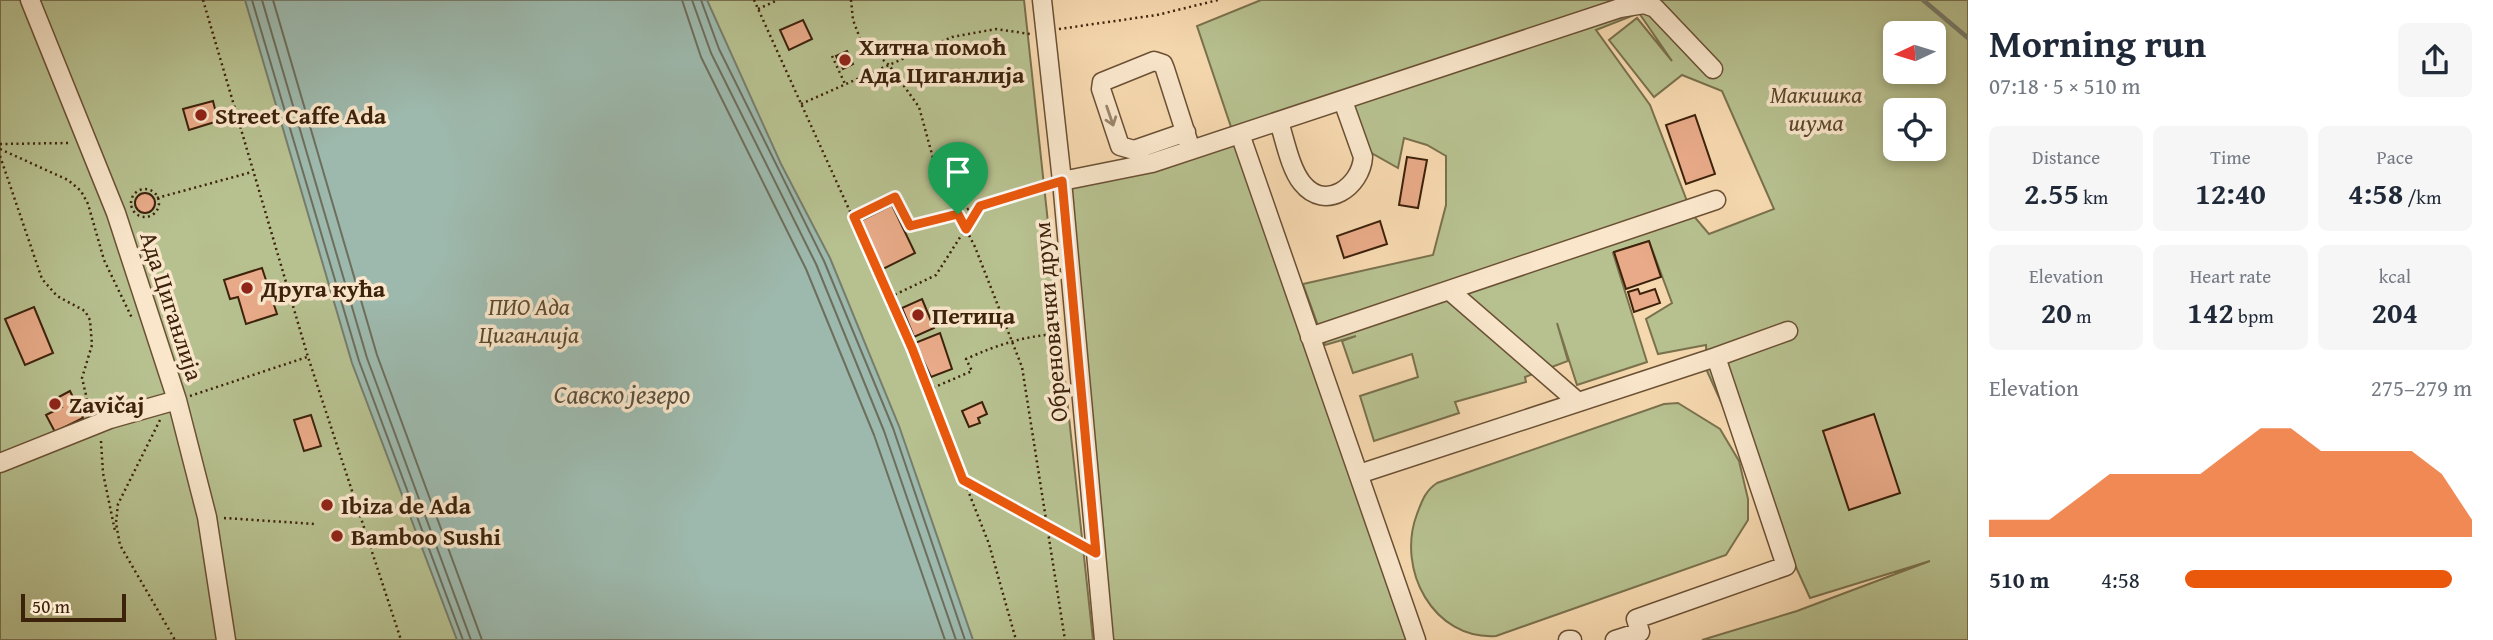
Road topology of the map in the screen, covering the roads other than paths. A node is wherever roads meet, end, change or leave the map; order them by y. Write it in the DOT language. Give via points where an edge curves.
graph roads {
  1 [pos="30,0"];
  2 [pos="1042,0"];
  3 [pos="1713,69"];
  4 [pos="1343,101"];
  5 [pos="1279,122"];
  6 [pos="1240,134"];
  7 [pos="1189,141"];
  8 [pos="1062,181"];
  9 [pos="1716,200"];
  10 [pos="1450,291"];
  11 [pos="1788,331"];
  12 [pos="1310,337"];
  13 [pos="1716,357"];
  14 [pos="169,402"];
  15 [pos="1578,402"];
  16 [pos="0,463"];
  17 [pos="1359,474"];
  18 [pos="226,640"];
  19 [pos="1104,640"];
  20 [pos="1416,640"];
  21 [pos="1615,640"];
  1 -- 14 [label="street, Ада Циганлија" via="116,213"];
  2 -- 8 [label="street, Обреновачки друм"];
  3 -- 4 [label="street" via="1655,8 1644,4 1620,8"];
  4 -- 5 [label="street"];
  4 -- 5 [label="street" via="1363,157 1353,185 1336,195 1316,193 1300,181"];
  5 -- 6 [label="street"];
  6 -- 7 [label="street"];
  6 -- 12 [label="street"];
  7 -- 7 [label="street, one-way" via="1163,64 1154,61 1101,85 1120,146 1134,150"];
  7 -- 8 [label="street" via="1120,171"];
  8 -- 19 [label="street, Обреновачки друм"];
  9 -- 10 [label="street"];
  10 -- 12 [label="street"];
  10 -- 15 [label="street"];
  11 -- 13 [label="street"];
  12 -- 17 [label="street"];
  13 -- 15 [label="street"];
  13 -- 21 [label="street" via="1786,566 1636,619 1640,632"];
  14 -- 16 [label="street"];
  14 -- 18 [label="street, Ада Циганлија" via="207,517"];
  15 -- 17 [label="street"];
  17 -- 20 [label="street"];
}
